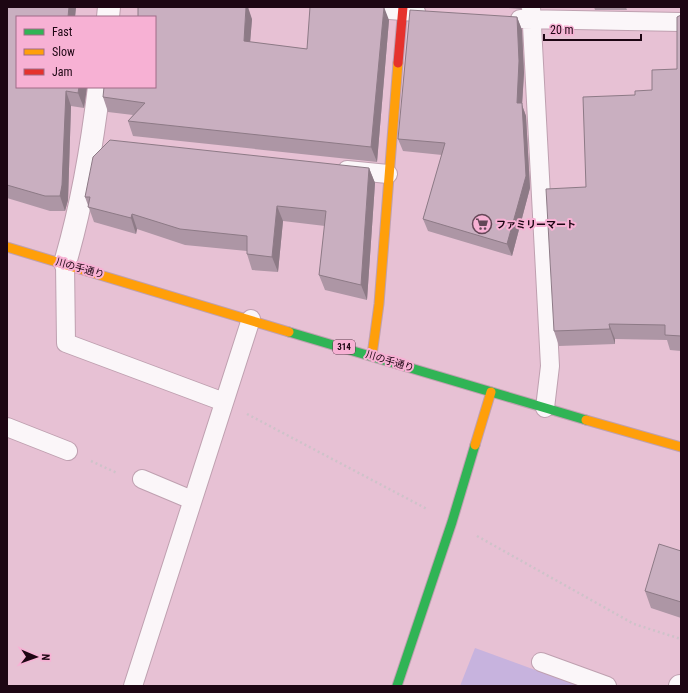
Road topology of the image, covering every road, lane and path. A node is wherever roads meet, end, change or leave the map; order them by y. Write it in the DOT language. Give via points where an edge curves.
graph roads {
  1 [pos="350,7"];
  2 [pos="403,9"];
  3 [pos="435,13"];
  4 [pos="531,13"];
  5 [pos="638,14"];
  6 [pos="507,18"];
  7 [pos="681,22"];
  8 [pos="99,88"];
  9 [pos="333,168"];
  10 [pos="388,174"];
  11 [pos="7,247"];
  12 [pos="65,263"];
  13 [pos="250,319"];
  14 [pos="372,355"];
  15 [pos="491,392"];
  16 [pos="224,402"];
  17 [pos="545,408"];
  18 [pos="7,427"];
  19 [pos="681,447"];
  20 [pos="68,451"];
  21 [pos="142,479"];
  22 [pos="192,500"];
  23 [pos="541,662"];
  24 [pos="132,686"];
  25 [pos="397,686"];
  26 [pos="607,686"];
  1 -- 2 [label="lane"];
  2 -- 3 [label="lane"];
  2 -- 10 [label="main road"];
  4 -- 5 [label="lane"];
  4 -- 6 [label="lane"];
  4 -- 17 [label="lane" via="550,366"];
  5 -- 7 [label="lane"];
  8 -- 12 [label="street" via="100,142"];
  9 -- 10 [label="lane"];
  10 -- 14 [label="main road" via="380,304"];
  11 -- 12 [label="main road, 川の手通り / 314"];
  12 -- 13 [label="main road, 川の手通り / 314"];
  12 -- 16 [label="lane" via="66,343"];
  13 -- 14 [label="main road, 川の手通り / 314"];
  13 -- 16 [label="lane"];
  14 -- 15 [label="main road, 川の手通り / 314"];
  15 -- 17 [label="main road, 川の手通り / 314"];
  15 -- 25 [label="main road" via="452,522"];
  16 -- 22 [label="lane"];
  17 -- 19 [label="main road, 川の手通り / 314"];
  18 -- 20 [label="lane"];
  20 -- 21 [label="path" via="134,480"];
  21 -- 22 [label="lane"];
  22 -- 24 [label="lane"];
  23 -- 26 [label="lane"];
}
